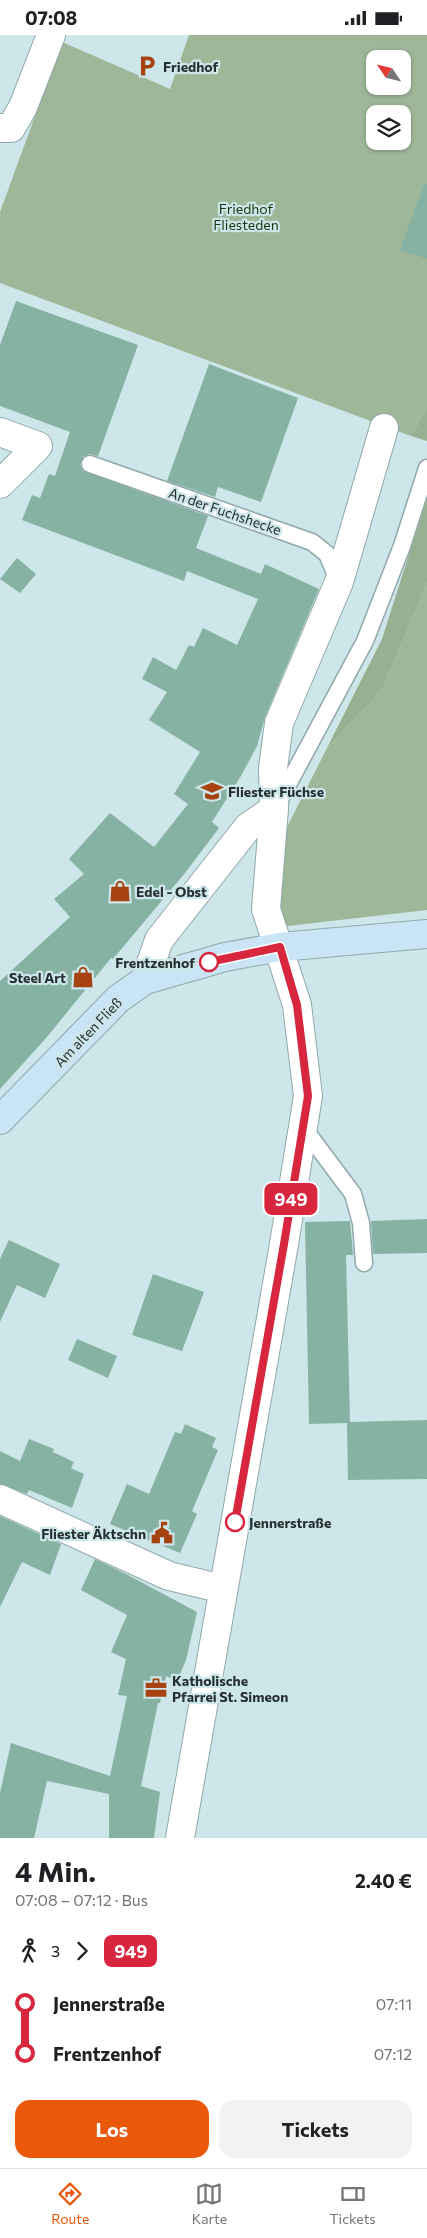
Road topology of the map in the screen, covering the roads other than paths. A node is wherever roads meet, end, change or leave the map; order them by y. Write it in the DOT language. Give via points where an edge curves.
graph roads {
  1 [pos="51,35"];
  2 [pos="0,128"];
  3 [pos="384,428"];
  4 [pos="0,432"];
  5 [pos="90,464"];
  6 [pos="427,468"];
  7 [pos="0,484"];
  8 [pos="339,582"];
  9 [pos="274,809"];
  10 [pos="427,933"];
  11 [pos="280,947"];
  12 [pos="145,980"];
  13 [pos="0,1121"];
  14 [pos="303,1127"];
  15 [pos="364,1263"];
  16 [pos="0,1499"];
  17 [pos="223,1589"];
  18 [pos="186,1838"];
  1 -- 2 [label="street" via="23,107 11,128"];
  3 -- 8 [label="street"];
  4 -- 7 [label="street" via="38,446"];
  5 -- 8 [label="lane, An der Fuchshecke" via="312,541 327,554"];
  6 -- 9 [label="lane" via="402,546 365,641"];
  8 -- 9 [label="street" via="279,723 273,768"];
  9 -- 11 [label="street" via="266,909"];
  9 -- 12 [label="street" via="248,827 159,940"];
  10 -- 11 [label="main road, Am alten Fließ"];
  11 -- 12 [label="main road, Am alten Fließ" via="225,957"];
  11 -- 14 [label="street" via="297,1005 308,1096"];
  12 -- 13 [label="main road, Am alten Fließ" via="118,999"];
  14 -- 15 [label="lane" via="353,1195 361,1223"];
  14 -- 17 [label="street"];
  16 -- 17 [label="street" via="169,1576"];
  17 -- 18 [label="street"];
}
